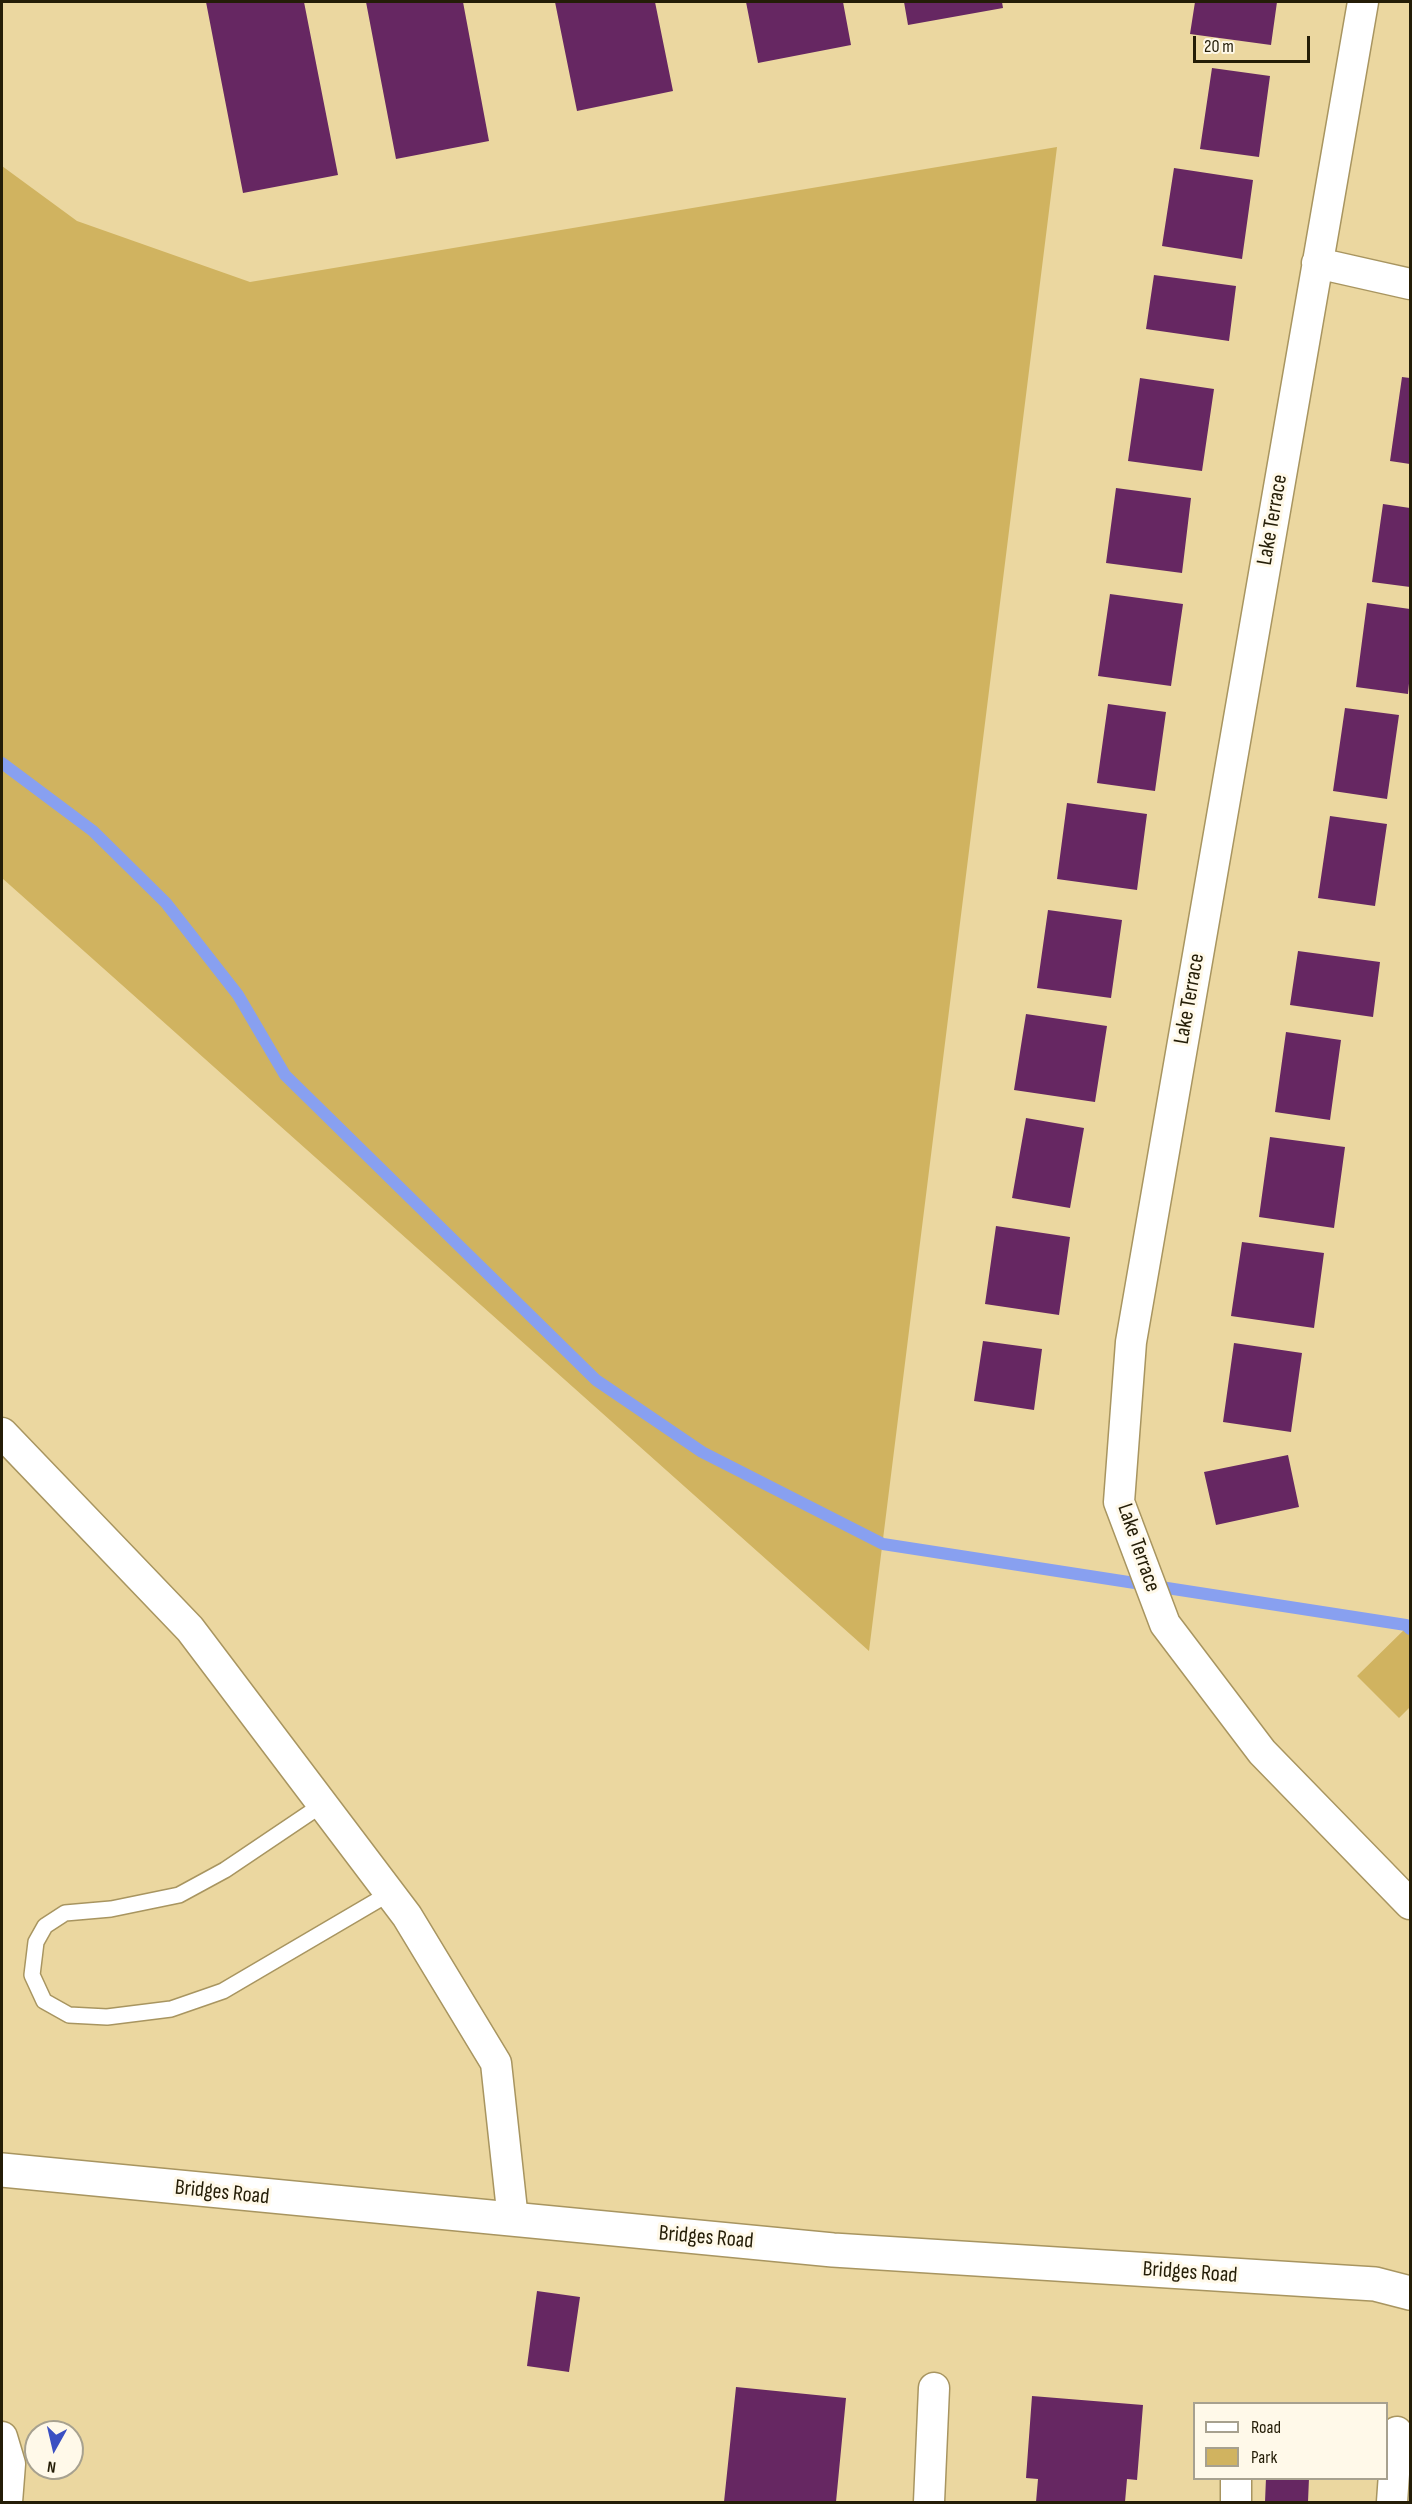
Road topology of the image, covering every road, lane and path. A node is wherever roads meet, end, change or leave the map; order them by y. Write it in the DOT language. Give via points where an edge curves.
graph roads {
  1 [pos="1363,2"];
  2 [pos="1317,263"];
  3 [pos="1410,284"];
  4 [pos="2,1433"];
  5 [pos="323,1804"];
  6 [pos="390,1893"];
  7 [pos="1410,1904"];
  8 [pos="2,2170"];
  9 [pos="513,2220"];
  10 [pos="1410,2293"];
  11 [pos="934,2388"];
  12 [pos="1397,2432"];
  13 [pos="2,2437"];
  14 [pos="1236,2480"];
  15 [pos="7,2502"];
  16 [pos="929,2502"];
  17 [pos="1236,2502"];
  18 [pos="1392,2502"];
  1 -- 2 [label="street, Lake Terrace"];
  2 -- 3 [label="street"];
  2 -- 7 [label="street, Lake Terrace" via="1131,1342 1119,1502 1165,1624 1262,1752"];
  4 -- 5 [label="street" via="190,1629"];
  5 -- 6 [label="street"];
  5 -- 6 [label="lane" via="225,1870 179,1895 111,1909 64,1913 45,1926 36,1942 32,1975 44,2001 69,2014 107,2017 171,2009 223,1991"];
  6 -- 9 [label="street" via="496,2063"];
  8 -- 9 [label="street, Bridges Road"];
  9 -- 10 [label="street, Bridges Road" via="833,2250 1375,2284"];
  11 -- 16 [label="street"];
  12 -- 18 [label="street"];
  13 -- 15 [label="street" via="10,2464"];
  14 -- 17 [label="street"];
}
